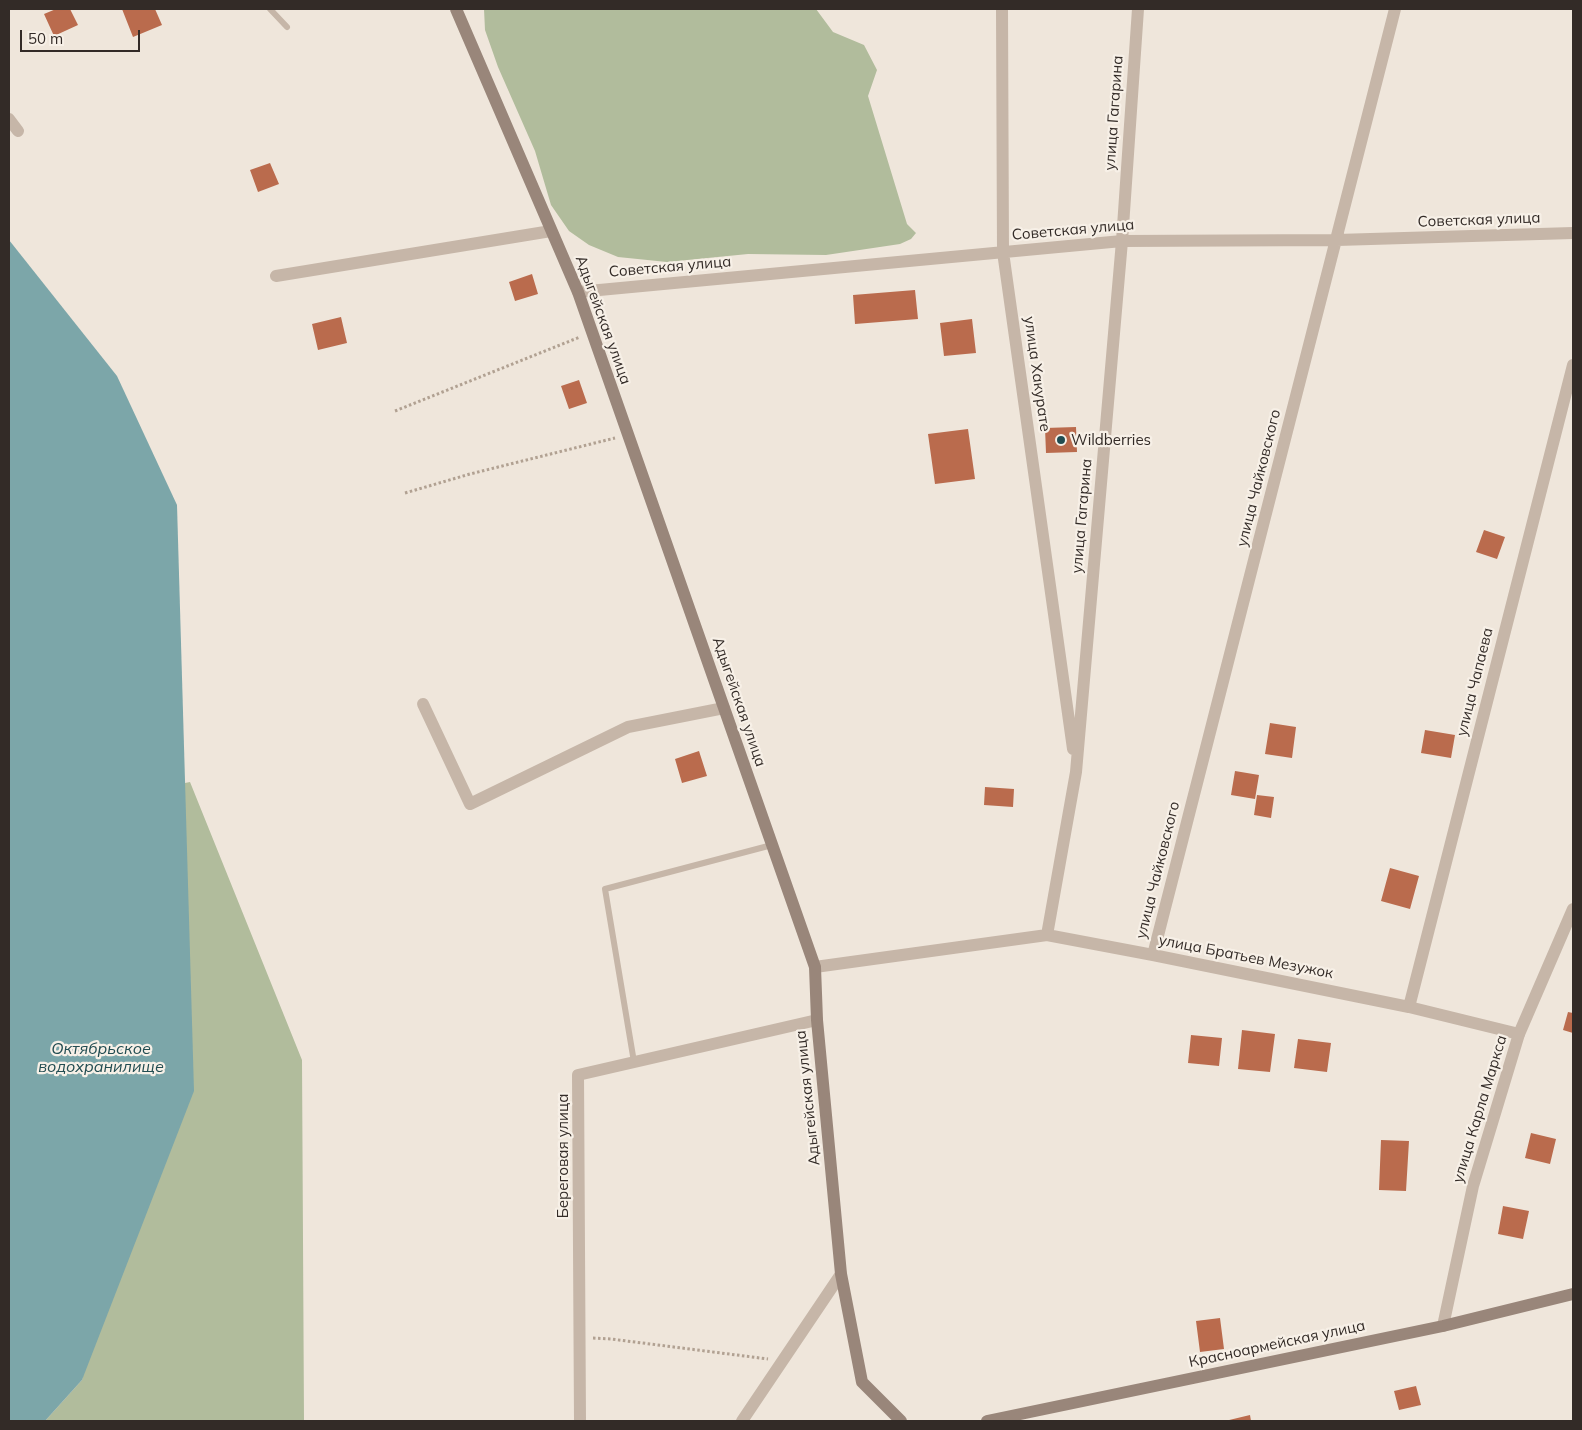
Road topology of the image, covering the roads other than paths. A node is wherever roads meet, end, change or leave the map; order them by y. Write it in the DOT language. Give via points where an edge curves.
graph roads {
  1 [pos="270,9"];
  2 [pos="456,9"];
  3 [pos="1002,9"];
  4 [pos="1138,9"];
  5 [pos="1396,9"];
  6 [pos="287,26"];
  7 [pos="9,119"];
  8 [pos="18,131"];
  9 [pos="552,231"];
  10 [pos="1573,233"];
  11 [pos="1337,240"];
  12 [pos="1122,241"];
  13 [pos="1003,252"];
  14 [pos="276,276"];
  15 [pos="578,292"];
  16 [pos="1573,365"];
  17 [pos="423,704"];
  18 [pos="724,708"];
  19 [pos="1076,772"];
  20 [pos="772,845"];
  21 [pos="1573,909"];
  22 [pos="1047,935"];
  23 [pos="1153,955"];
  24 [pos="815,967"];
  25 [pos="1409,1007"];
  26 [pos="817,1020"];
  27 [pos="1519,1034"];
  28 [pos="634,1062"];
  29 [pos="841,1274"];
  30 [pos="1573,1294"];
  31 [pos="1443,1326"];
  32 [pos="580,1421"];
  33 [pos="742,1421"];
  34 [pos="901,1421"];
  35 [pos="987,1421"];
  1 -- 6 [label="lane"];
  2 -- 9 [label="main road, Адыгейская улица"];
  3 -- 13 [label="street, улица Хакурате"];
  4 -- 12 [label="street, улица Гагарина"];
  5 -- 11 [label="street, улица Чайковского"];
  7 -- 8 [label="street"];
  9 -- 14 [label="street"];
  9 -- 15 [label="main road, Адыгейская улица"];
  10 -- 11 [label="street, Советская улица"];
  11 -- 12 [label="street, Советская улица"];
  11 -- 23 [label="street, улица Чайковского"];
  12 -- 13 [label="street, Советская улица"];
  12 -- 19 [label="street, улица Гагарина"];
  13 -- 15 [label="street, Советская улица"];
  13 -- 19 [label="street, улица Хакурате"];
  15 -- 18 [label="main road, Адыгейская улица"];
  16 -- 25 [label="street, улица Чапаева"];
  17 -- 18 [label="street" via="470,804 628,727"];
  18 -- 20 [label="main road, Адыгейская улица"];
  19 -- 22 [label="street, улица Гагарина"];
  20 -- 24 [label="main road, Адыгейская улица"];
  20 -- 28 [label="lane" via="605,889"];
  21 -- 27 [label="street, улица Карла Маркса"];
  22 -- 23 [label="street, улица Братьев Мезужок"];
  22 -- 24 [label="street, улица Братьев Мезужок"];
  23 -- 25 [label="street, улица Братьев Мезужок"];
  24 -- 26 [label="main road, Адыгейская улица"];
  25 -- 27 [label="street, улица Братьев Мезужок"];
  26 -- 28 [label="street, Береговая улица"];
  26 -- 29 [label="main road, Адыгейская улица"];
  27 -- 31 [label="street, улица Карла Маркса" via="1473,1186"];
  28 -- 32 [label="street, Береговая улица" via="578,1075"];
  29 -- 33 [label="street"];
  29 -- 34 [label="main road, Адыгейская улица" via="862,1382"];
  30 -- 31 [label="main road, Красноармейская улица"];
  31 -- 35 [label="main road, Красноармейская улица"];
}
